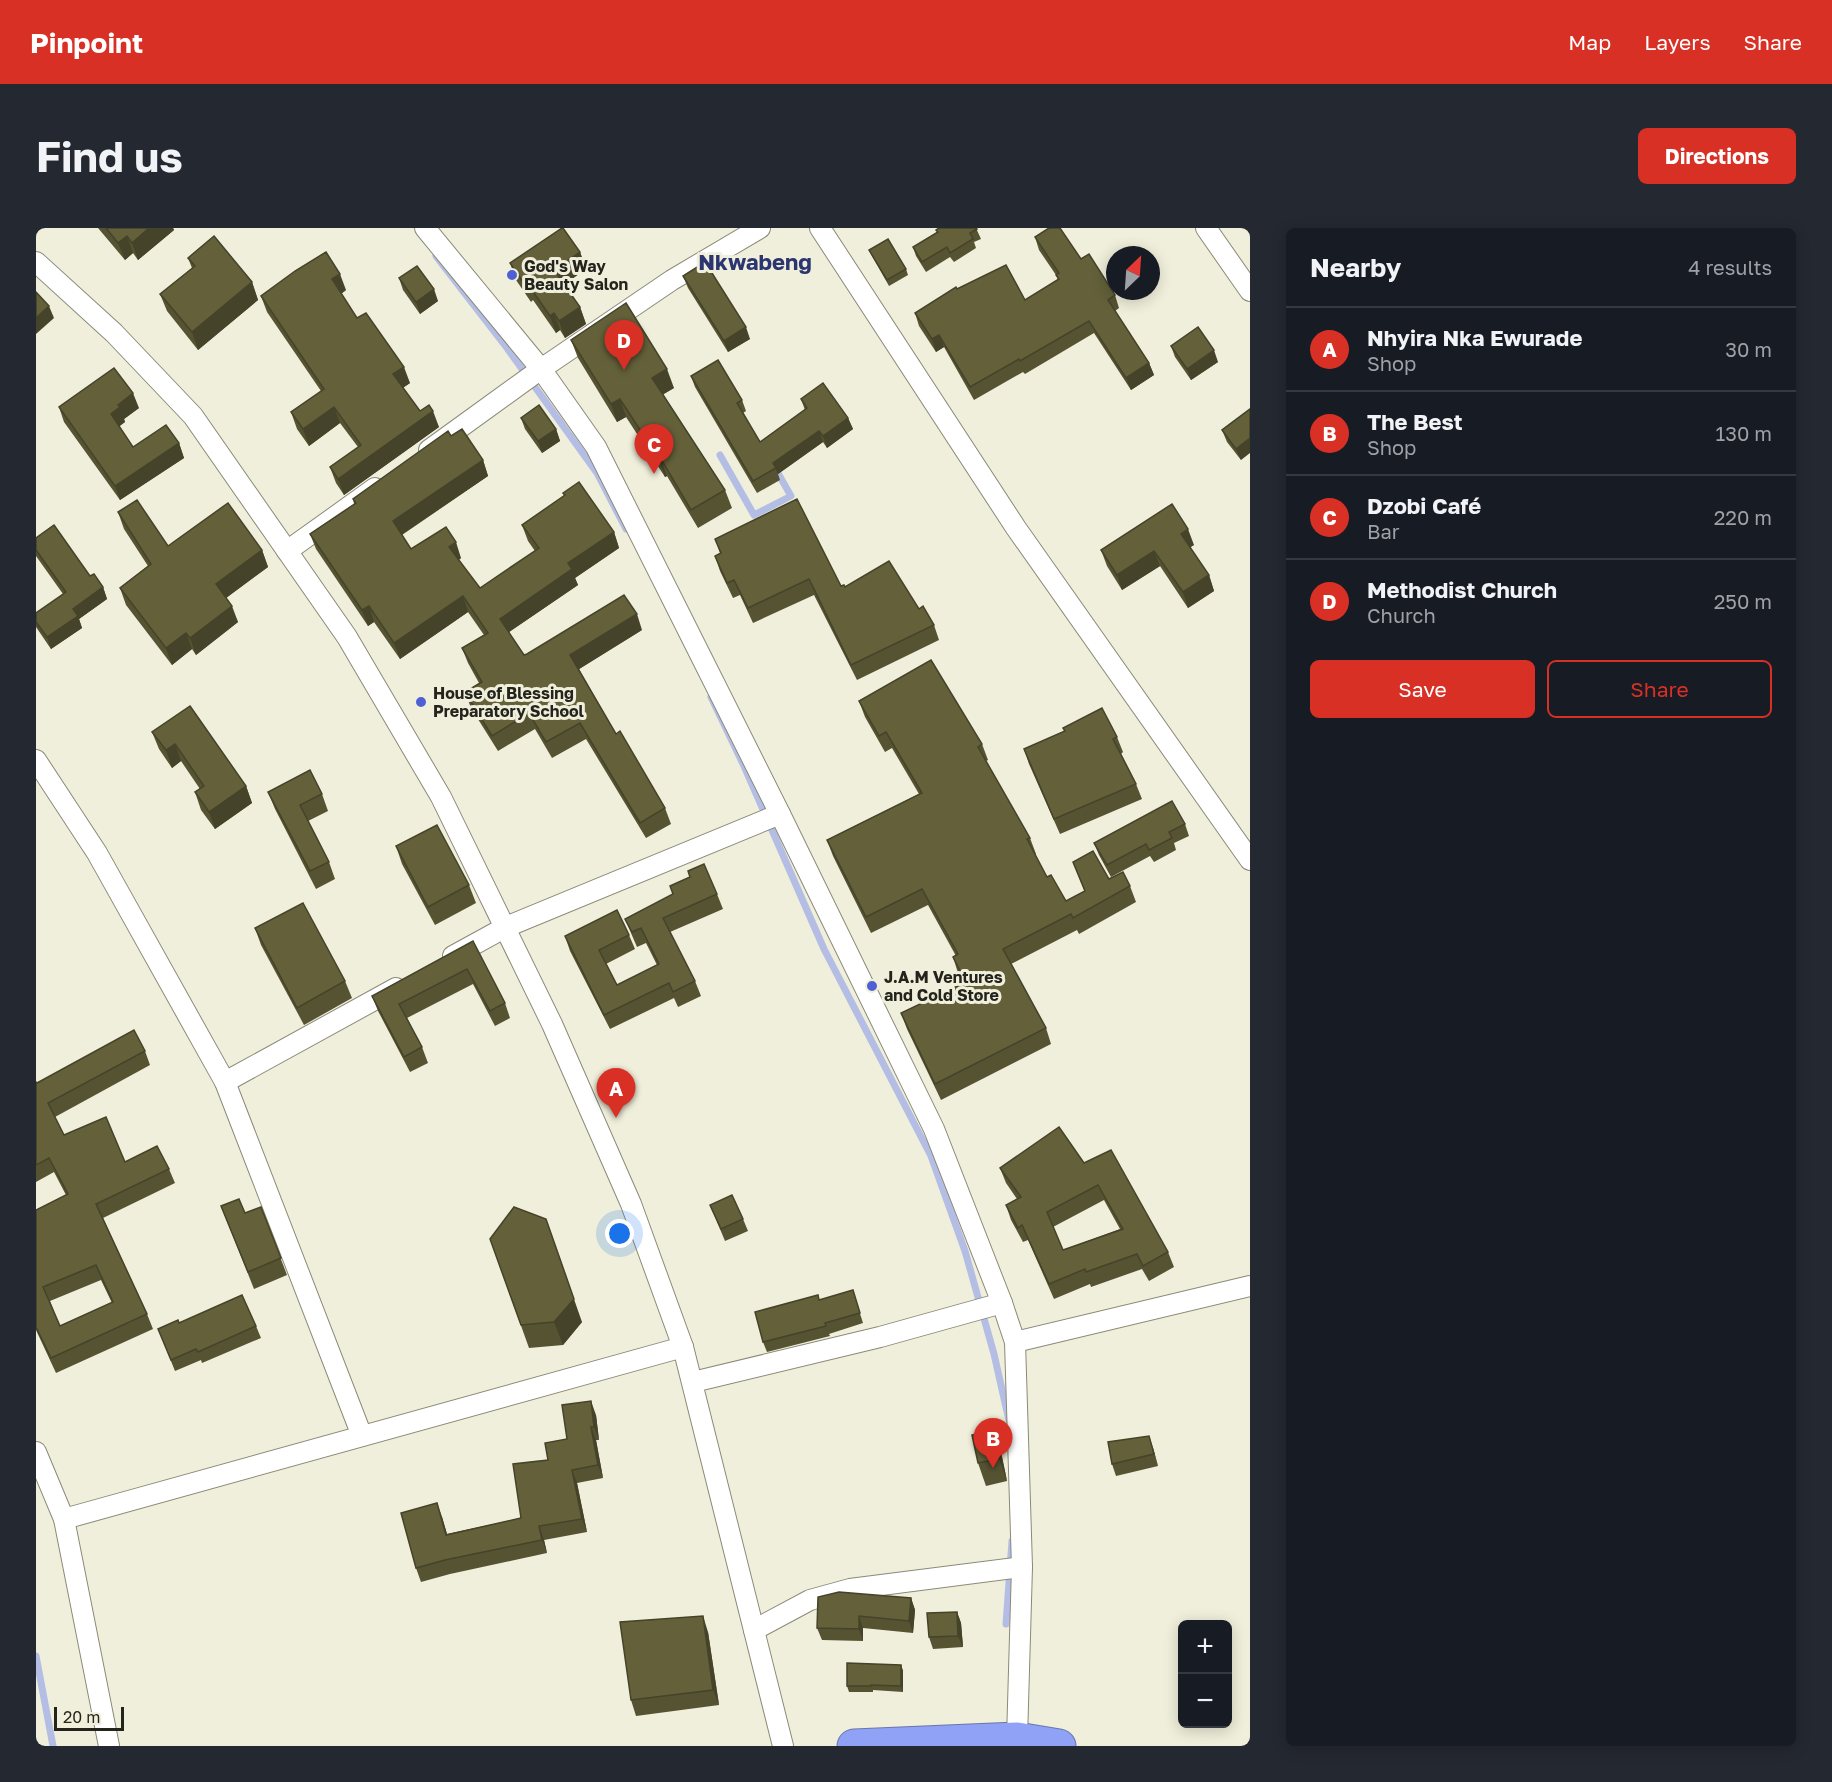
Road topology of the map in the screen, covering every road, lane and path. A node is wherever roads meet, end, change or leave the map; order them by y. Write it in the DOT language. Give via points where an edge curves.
graph roads {
  1 [pos="425,228"];
  2 [pos="760,228"];
  3 [pos="820,228"];
  4 [pos="1206,228"];
  5 [pos="36,262"];
  6 [pos="1250,291"];
  7 [pos="541,369"];
  8 [pos="409,464"];
  9 [pos="390,477"];
  10 [pos="287,551"];
  11 [pos="36,760"];
  12 [pos="780,814"];
  13 [pos="1249,855"];
  14 [pos="506,927"];
  15 [pos="437,965"];
  16 [pos="408,981"];
  17 [pos="225,1082"];
  18 [pos="1250,1286"];
  19 [pos="1002,1303"];
  20 [pos="1015,1342"];
  21 [pos="683,1347"];
  22 [pos="693,1382"];
  23 [pos="362,1436"];
  24 [pos="36,1452"];
  25 [pos="64,1519"];
  26 [pos="1022,1567"];
  27 [pos="754,1630"];
  28 [pos="1017,1739"];
  29 [pos="109,1746"];
  30 [pos="783,1746"];
  31 [pos="854,1746"];
  32 [pos="1059,1746"];
  1 -- 7 [label="street"];
  2 -- 7 [label="street" via="672,280"];
  3 -- 13 [label="street" via="1016,528"];
  4 -- 6 [label="street"];
  5 -- 10 [label="street" via="114,333 193,416"];
  7 -- 8 [label="street"];
  7 -- 12 [label="street" via="596,447"];
  9 -- 10 [label="street"];
  10 -- 14 [label="street" via="347,637 435,787"];
  11 -- 17 [label="street" via="97,853"];
  12 -- 14 [label="street"];
  12 -- 19 [label="street" via="934,1129"];
  14 -- 15 [label="street"];
  14 -- 21 [label="street" via="631,1204"];
  16 -- 17 [label="street"];
  17 -- 23 [label="street"];
  18 -- 20 [label="street"];
  19 -- 20 [label="street"];
  19 -- 22 [label="street"];
  20 -- 26 [label="street"];
  21 -- 22 [label="street"];
  21 -- 23 [label="street"];
  22 -- 27 [label="street"];
  23 -- 25 [label="street"];
  24 -- 25 [label="street"];
  25 -- 29 [label="street"];
  26 -- 27 [label="street" via="850,1589 810,1600"];
  26 -- 28 [label="street"];
  27 -- 30 [label="street"];
  28 -- 31 [label="highway"];
  28 -- 32 [label="highway"];
}
